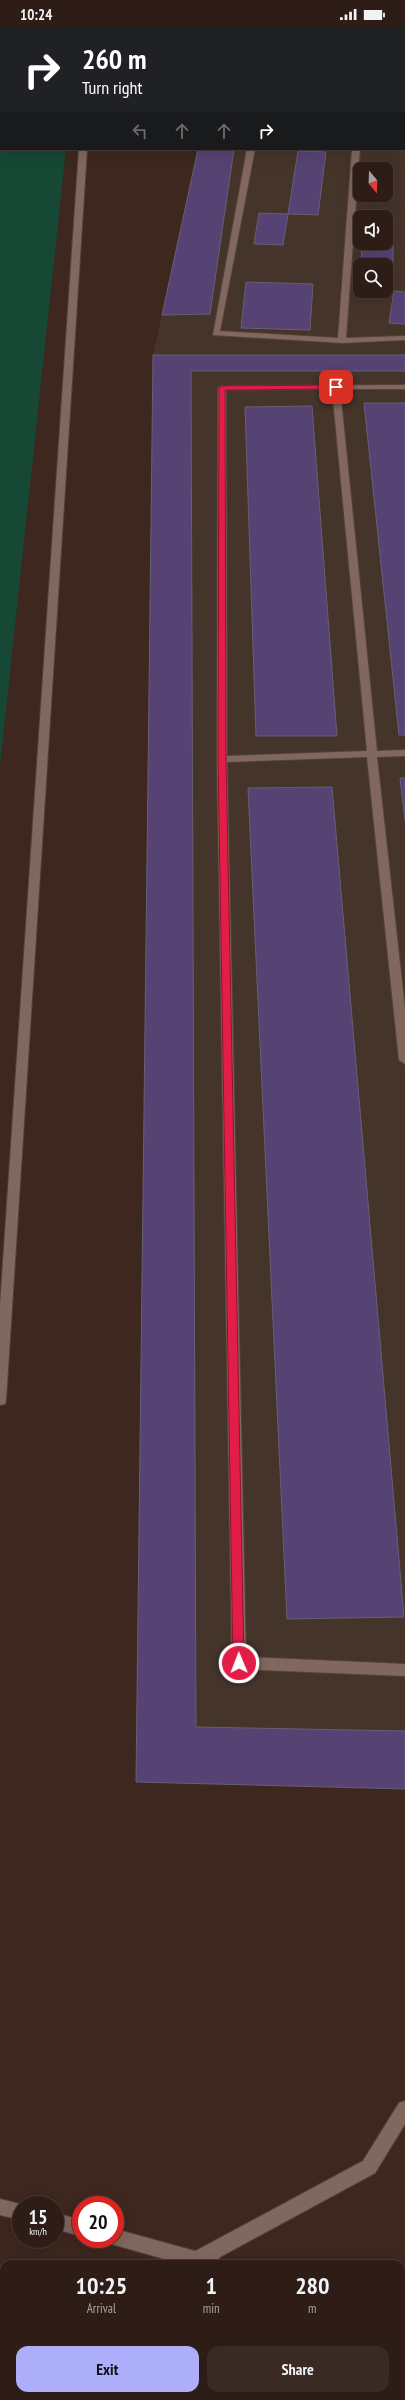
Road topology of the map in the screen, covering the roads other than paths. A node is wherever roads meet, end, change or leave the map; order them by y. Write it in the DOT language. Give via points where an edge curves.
graph roads {
  1 [pos="83,150"];
  2 [pos="251,150"];
  3 [pos="356,150"];
  4 [pos="405,338"];
  5 [pos="342,341"];
  6 [pos="336,387"];
  7 [pos="405,387"];
  8 [pos="405,753"];
  9 [pos="372,755"];
  10 [pos="222,758"];
  11 [pos="405,1060"];
  12 [pos="0,1400"];
  13 [pos="405,1670"];
  14 [pos="405,2109"];
  15 [pos="0,2207"];
  16 [pos="12,2210"];
  17 [pos="124,2240"];
  18 [pos="196,2260"];
  19 [pos="207,2260"];
  1 -- 12 [label="street"];
  2 -- 5 [label="street" via="216,333"];
  3 -- 5 [label="street"];
  4 -- 5 [label="street"];
  6 -- 7 [label="street"];
  6 -- 9 [label="street"];
  6 -- 10 [label="street" via="222,388"];
  8 -- 9 [label="street"];
  9 -- 10 [label="street"];
  9 -- 11 [label="street"];
  10 -- 13 [label="street" via="239,1663"];
  14 -- 19 [label="street" via="368,2168"];
  15 -- 16 [label="street"];
  17 -- 18 [label="street"];
}
